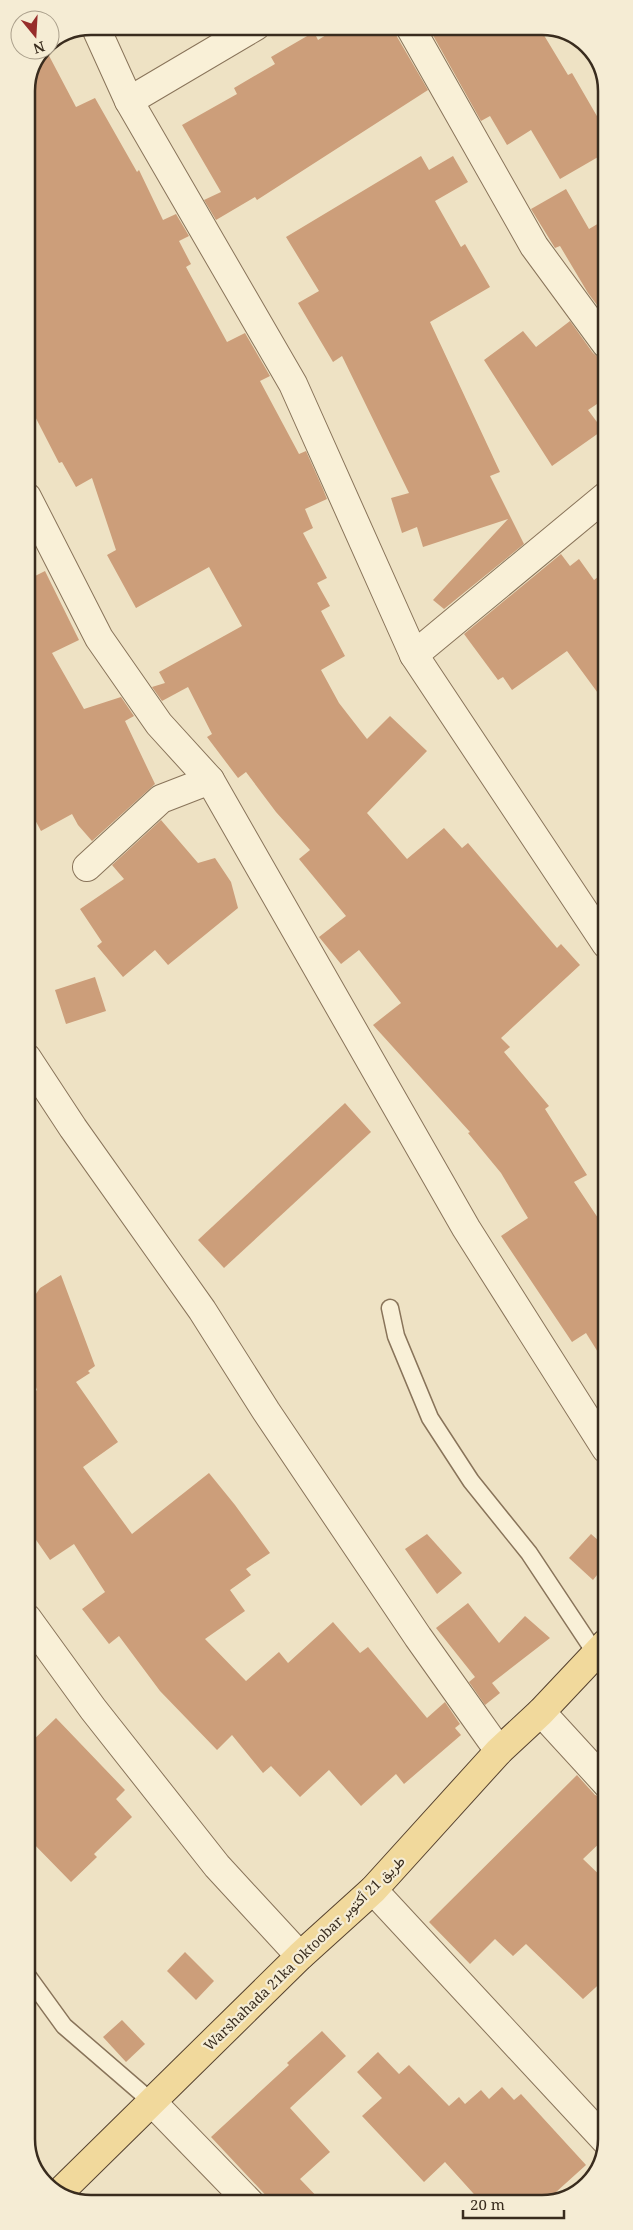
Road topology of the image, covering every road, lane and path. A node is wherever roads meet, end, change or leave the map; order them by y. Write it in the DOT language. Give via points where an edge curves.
graph roads {
  1 [pos="99,35"];
  2 [pos="241,35"];
  3 [pos="415,35"];
  4 [pos="129,101"];
  5 [pos="598,333"];
  6 [pos="598,503"];
  7 [pos="35,514"];
  8 [pos="414,656"];
  9 [pos="210,780"];
  10 [pos="87,867"];
  11 [pos="598,932"];
  12 [pos="35,1070"];
  13 [pos="390,1308"];
  14 [pos="598,1435"];
  15 [pos="35,1629"];
  16 [pos="598,1645"];
  17 [pos="598,1652"];
  18 [pos="541,1712"];
  19 [pos="499,1751"];
  20 [pos="598,1775"];
  21 [pos="373,1890"];
  22 [pos="300,1956"];
  23 [pos="35,1985"];
  24 [pos="152,2102"];
  25 [pos="598,2132"];
  26 [pos="64,2188"];
  27 [pos="242,2195"];
  1 -- 4 [label="street"];
  2 -- 4 [label="street"];
  3 -- 5 [label="street" via="534,246"];
  4 -- 8 [label="street" via="293,384"];
  6 -- 8 [label="street"];
  7 -- 9 [label="street" via="99,638 159,724"];
  8 -- 11 [label="street"];
  9 -- 10 [label="street" via="161,799"];
  9 -- 14 [label="street" via="466,1228"];
  12 -- 19 [label="street" via="202,1310 418,1637"];
  13 -- 16 [label="lane" via="396,1336 430,1418 471,1481"];
  15 -- 22 [label="street" via="93,1709 217,1866"];
  17 -- 18 [label="main road, Warshahada 21ka Oktoobar طريق 21 أكتوبر"];
  18 -- 19 [label="main road, Warshahada 21ka Oktoobar طريق 21 أكتوبر"];
  18 -- 20 [label="street"];
  19 -- 21 [label="main road, Warshahada 21ka Oktoobar طريق 21 أكتوبر"];
  21 -- 22 [label="main road, Warshahada 21ka Oktoobar طريق 21 أكتوبر"];
  21 -- 25 [label="street"];
  22 -- 24 [label="main road, Warshahada 21ka Oktoobar طريق 21 أكتوبر"];
  23 -- 24 [label="lane" via="64,2026"];
  24 -- 26 [label="main road, Warshahada 21ka Oktoobar طريق 21 أكتوبر"];
  24 -- 27 [label="street"];
}
